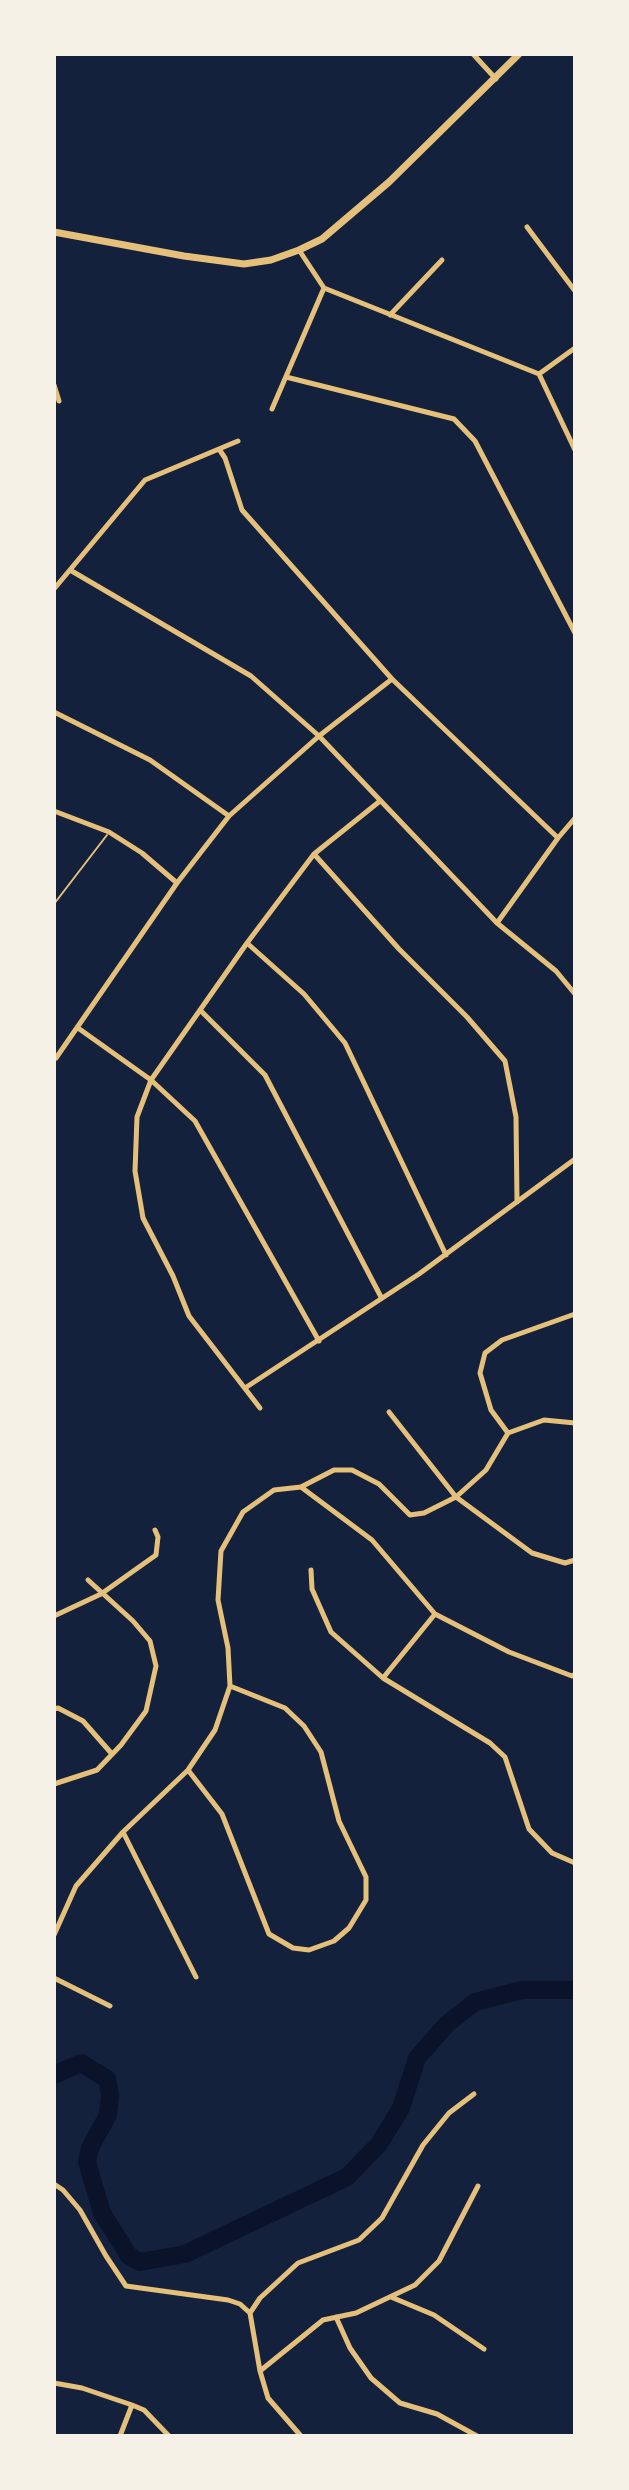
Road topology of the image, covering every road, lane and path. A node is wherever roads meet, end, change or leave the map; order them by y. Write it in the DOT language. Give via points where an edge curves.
graph roads {
  1 [pos="473,54"];
  2 [pos="519,54"];
  3 [pos="496,79"];
  4 [pos="527,227"];
  5 [pos="54,232"];
  6 [pos="299,250"];
  7 [pos="442,260"];
  8 [pos="324,288"];
  9 [pos="575,291"];
  10 [pos="390,315"];
  11 [pos="575,348"];
  12 [pos="539,374"];
  13 [pos="286,377"];
  14 [pos="54,385"];
  15 [pos="59,401"];
  16 [pos="272,409"];
  17 [pos="238,441"];
  18 [pos="219,449"];
  19 [pos="575,450"];
  20 [pos="70,570"];
  21 [pos="54,589"];
  22 [pos="575,633"];
  23 [pos="392,679"];
  24 [pos="54,712"];
  25 [pos="319,736"];
  26 [pos="380,801"];
  27 [pos="54,811"];
  28 [pos="229,816"];
  29 [pos="575,818"];
  30 [pos="109,832"];
  31 [pos="558,838"];
  32 [pos="314,854"];
  33 [pos="177,883"];
  34 [pos="54,904"];
  35 [pos="497,923"];
  36 [pos="247,943"];
  37 [pos="575,994"];
  38 [pos="200,1010"];
  39 [pos="78,1028"];
  40 [pos="56,1058"];
  41 [pos="151,1080"];
  42 [pos="575,1159"];
  43 [pos="517,1202"];
  44 [pos="446,1255"];
  45 [pos="381,1297"];
  46 [pos="575,1314"];
  47 [pos="319,1341"];
  48 [pos="245,1388"];
  49 [pos="260,1408"];
  50 [pos="389,1412"];
  51 [pos="575,1423"];
  52 [pos="508,1433"];
  53 [pos="301,1487"];
  54 [pos="456,1497"];
  55 [pos="155,1530"];
  56 [pos="575,1560"];
  57 [pos="311,1570"];
  58 [pos="88,1580"];
  59 [pos="101,1594"];
  60 [pos="435,1614"];
  61 [pos="54,1616"];
  62 [pos="573,1675"];
  63 [pos="383,1678"];
  64 [pos="230,1686"];
  65 [pos="575,1687"];
  66 [pos="54,1709"];
  67 [pos="112,1754"];
  68 [pos="188,1770"];
  69 [pos="54,1784"];
  70 [pos="123,1832"];
  71 [pos="575,1863"];
  72 [pos="54,1935"];
  73 [pos="196,1977"];
  74 [pos="54,1978"];
  75 [pos="110,2006"];
  76 [pos="474,2094"];
  77 [pos="54,2184"];
  78 [pos="478,2186"];
  79 [pos="390,2297"];
  80 [pos="250,2313"];
  81 [pos="336,2317"];
  82 [pos="484,2349"];
  83 [pos="260,2371"];
  84 [pos="54,2383"];
  85 [pos="132,2405"];
  86 [pos="473,2435"];
  87 [pos="120,2436"];
  88 [pos="169,2436"];
  89 [pos="301,2436"];
  1 -- 3 [label="street"];
  2 -- 3 [label="main road"];
  3 -- 6 [label="main road" via="349,218"];
  4 -- 9 [label="street"];
  5 -- 6 [label="main road" via="244,264"];
  6 -- 8 [label="street"];
  7 -- 10 [label="street"];
  8 -- 10 [label="street"];
  8 -- 13 [label="street"];
  10 -- 12 [label="street"];
  11 -- 12 [label="street"];
  12 -- 19 [label="street"];
  13 -- 16 [label="street"];
  13 -- 22 [label="street" via="454,419 475,441"];
  14 -- 15 [label="street"];
  17 -- 18 [label="street"];
  18 -- 20 [label="street" via="145,480"];
  18 -- 23 [label="street" via="242,510"];
  20 -- 21 [label="street"];
  20 -- 25 [label="street" via="251,676"];
  23 -- 25 [label="street"];
  23 -- 31 [label="street"];
  24 -- 28 [label="street" via="150,760"];
  25 -- 26 [label="street"];
  25 -- 28 [label="street"];
  26 -- 32 [label="street"];
  26 -- 35 [label="street"];
  27 -- 30 [label="street"];
  28 -- 33 [label="street"];
  29 -- 31 [label="street"];
  30 -- 33 [label="street"];
  30 -- 34 [label="lane"];
  31 -- 35 [label="street"];
  32 -- 36 [label="street"];
  32 -- 43 [label="street" via="505,1061 516,1117"];
  33 -- 39 [label="street"];
  35 -- 37 [label="street" via="556,971"];
  36 -- 38 [label="street"];
  36 -- 44 [label="street" via="304,994 345,1043"];
  38 -- 41 [label="street"];
  38 -- 45 [label="street" via="265,1075"];
  39 -- 40 [label="street"];
  39 -- 41 [label="street"];
  41 -- 47 [label="street" via="195,1121"];
  41 -- 48 [label="street" via="137,1117 135,1171 143,1218 189,1316"];
  42 -- 43 [label="street"];
  43 -- 44 [label="street"];
  44 -- 45 [label="street"];
  45 -- 47 [label="street"];
  46 -- 52 [label="street" via="502,1340 485,1353 480,1373 491,1410"];
  47 -- 48 [label="street"];
  48 -- 49 [label="street"];
  50 -- 54 [label="street"];
  51 -- 52 [label="street" via="544,1420"];
  52 -- 54 [label="street" via="486,1470"];
  53 -- 54 [label="street" via="334,1470 352,1470 379,1484 410,1515"];
  53 -- 60 [label="street" via="372,1540"];
  53 -- 64 [label="street" via="274,1490 243,1512 221,1551 218,1600"];
  54 -- 56 [label="street" via="532,1553 565,1563"];
  55 -- 59 [label="street" via="156,1555"];
  57 -- 63 [label="street" via="312,1589 331,1632"];
  58 -- 59 [label="street"];
  59 -- 61 [label="street"];
  59 -- 67 [label="street" via="150,1641 156,1666 146,1711"];
  60 -- 62 [label="street" via="509,1652"];
  60 -- 63 [label="street"];
  62 -- 65 [label="street"];
  63 -- 71 [label="street" via="505,1757 529,1829 552,1853"];
  64 -- 68 [label="street" via="215,1730"];
  64 -- 68 [label="street" via="285,1708 321,1752 339,1821 366,1877 366,1900 349,1928 334,1941 309,1950 293,1948 269,1934 222,1814"];
  66 -- 67 [label="street" via="83,1721"];
  67 -- 69 [label="street" via="97,1770"];
  68 -- 70 [label="street"];
  70 -- 72 [label="street" via="76,1886"];
  70 -- 73 [label="street"];
  74 -- 75 [label="street"];
  76 -- 80 [label="street" via="449,2113 423,2145 382,2218 359,2240 298,2263"];
  77 -- 80 [label="street" via="80,2210 126,2286 228,2300"];
  78 -- 79 [label="street" via="439,2261 415,2285"];
  79 -- 81 [label="street"];
  79 -- 82 [label="street" via="434,2315"];
  80 -- 83 [label="street"];
  81 -- 83 [label="street" via="323,2320"];
  81 -- 86 [label="street" via="371,2378 400,2403 437,2414"];
  83 -- 89 [label="street" via="268,2398"];
  84 -- 85 [label="street"];
  85 -- 87 [label="street"];
  85 -- 88 [label="street"];
}
